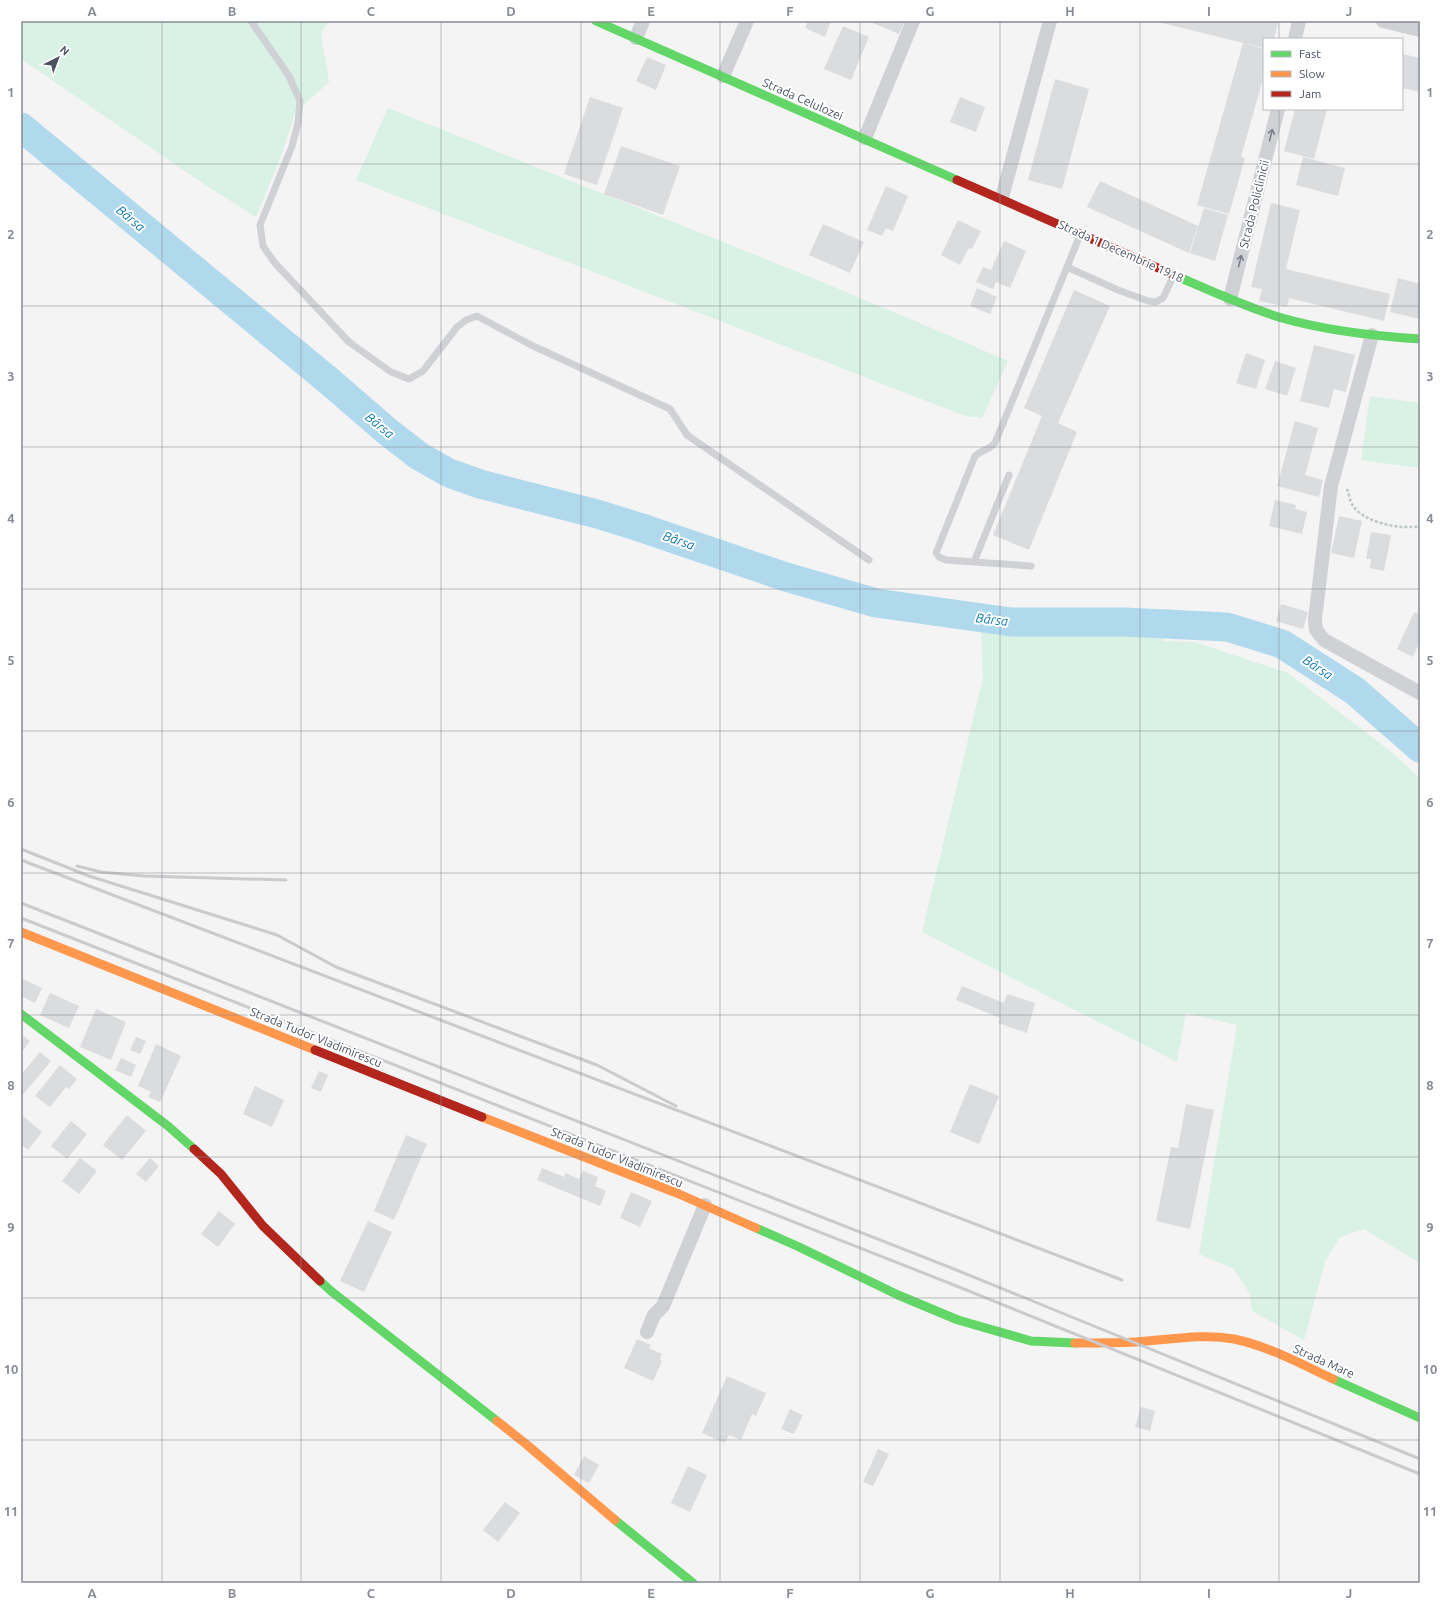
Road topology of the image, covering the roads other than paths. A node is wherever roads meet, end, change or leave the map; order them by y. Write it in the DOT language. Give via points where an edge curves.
graph roads {
  1 [pos="251,21"];
  2 [pos="596,21"];
  3 [pos="643,21"];
  4 [pos="747,21"];
  5 [pos="913,21"];
  6 [pos="1050,21"];
  7 [pos="1300,21"];
  8 [pos="1383,21"];
  9 [pos="1420,30"];
  10 [pos="636,38"];
  11 [pos="1295,38"];
  12 [pos="723,76"];
  13 [pos="1278,110"];
  14 [pos="865,138"];
  15 [pos="1002,198"];
  16 [pos="1080,233"];
  17 [pos="1067,267"];
  18 [pos="1174,274"];
  19 [pos="1230,298"];
  20 [pos="1372,335"];
  21 [pos="1420,340"];
  22 [pos="1009,475"];
  23 [pos="869,560"];
  24 [pos="974,562"];
  25 [pos="1031,566"];
  26 [pos="1420,693"];
  27 [pos="21,932"];
  28 [pos="21,1014"];
  29 [pos="705,1206"];
  30 [pos="647,1332"];
  31 [pos="1214,1336"];
  32 [pos="1420,1418"];
  33 [pos="693,1583"];
  1 -- 23 [label="lane" via="289,76 300,102 292,146 260,225 262,246 349,342 391,372 410,378 423,371 457,327 477,316 531,345 670,409 687,435"];
  2 -- 10 [label="street, Strada Celulozei"];
  3 -- 10 [label="street"];
  4 -- 12 [label="street"];
  5 -- 14 [label="street"];
  6 -- 15 [label="street"];
  7 -- 11 [label="street"];
  8 -- 9 [label="street"];
  10 -- 12 [label="street, Strada Celulozei"];
  12 -- 14 [label="street, Strada Celulozei"];
  19 -- 13 [label="street, Strada Policlinicii, one-way"];
  14 -- 15 [label="street, Strada Celulozei"];
  15 -- 16 [label="street, Strada 1 Decembrie 1918"];
  16 -- 17 [label="lane"];
  16 -- 18 [label="street, Strada 1 Decembrie 1918"];
  17 -- 18 [label="lane" via="1118,290 1156,302 1163,298"];
  17 -- 24 [label="lane" via="995,443 975,456 937,548 936,553 946,560"];
  18 -- 19 [label="street, Strada 1 Decembrie 1918"];
  19 -- 20 [label="street, Strada 1 Decembrie 1918" via="1298,322"];
  20 -- 21 [label="street, Strada 1 Decembrie 1918"];
  20 -- 26 [label="street" via="1331,486 1315,619 1316,630 1324,640"];
  22 -- 24 [label="lane"];
  24 -- 25 [label="lane"];
  27 -- 29 [label="street, Strada Tudor Vladimirescu"];
  28 -- 33 [label="street" via="168,1126 221,1174 263,1226 331,1291 526,1444 638,1540"];
  29 -- 30 [label="street" via="663,1306 654,1315"];
  29 -- 31 [label="street, Strada Tudor Vladimirescu" via="958,1320 1031,1341 1069,1344"];
  31 -- 32 [label="street, Strada Mare" via="1252,1344 1278,1354"];
}
